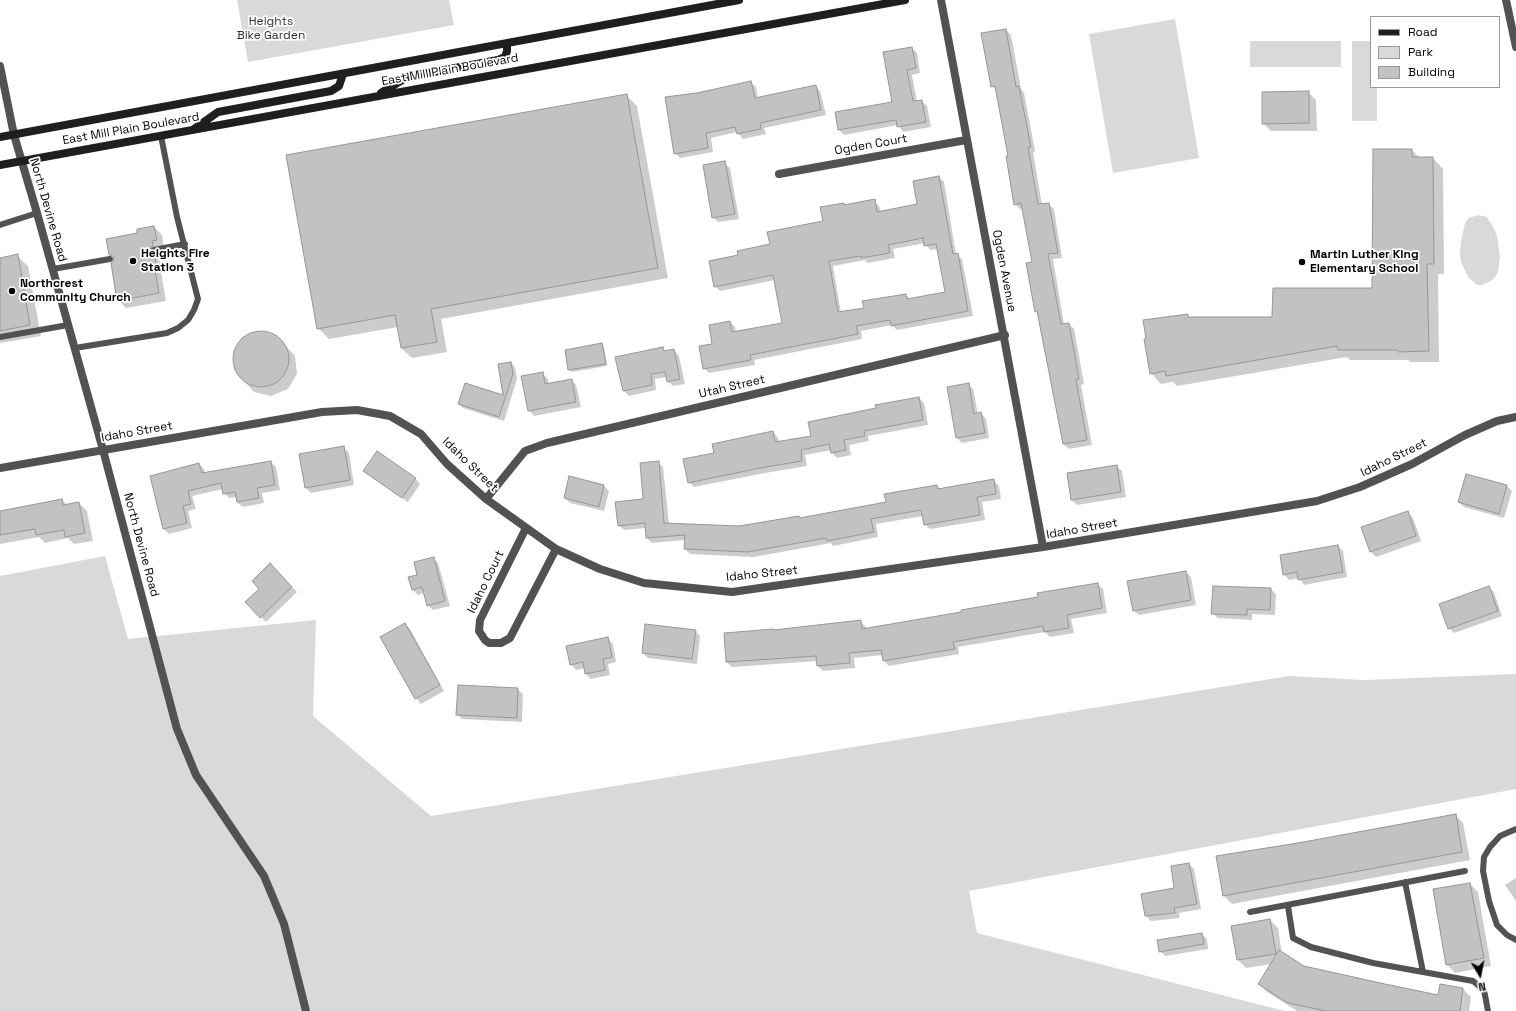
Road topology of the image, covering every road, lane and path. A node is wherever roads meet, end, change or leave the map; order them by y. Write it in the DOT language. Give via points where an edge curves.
graph roads {
  1 [pos="739,0"];
  2 [pos="905,0"];
  3 [pos="941,0"];
  4 [pos="1506,0"];
  5 [pos="1513,16"];
  6 [pos="508,43"];
  7 [pos="1516,47"];
  8 [pos="0,66"];
  9 [pos="343,74"];
  10 [pos="377,96"];
  11 [pos="191,130"];
  12 [pos="14,135"];
  13 [pos="161,136"];
  14 [pos="0,137"];
  15 [pos="966,140"];
  16 [pos="21,161"];
  17 [pos="0,165"];
  18 [pos="779,174"];
  19 [pos="37,213"];
  20 [pos="0,224"];
  21 [pos="185,244"];
  22 [pos="154,250"];
  23 [pos="110,259"];
  24 [pos="53,270"];
  25 [pos="68,325"];
  26 [pos="1005,336"];
  27 [pos="0,337"];
  28 [pos="75,348"];
  29 [pos="1516,417"];
  30 [pos="103,450"];
  31 [pos="0,468"];
  32 [pos="486,499"];
  33 [pos="526,528"];
  34 [pos="1043,548"];
  35 [pos="556,549"];
  36 [pos="1516,829"];
  37 [pos="1465,871"];
  38 [pos="1405,882"];
  39 [pos="1288,906"];
  40 [pos="1250,912"];
  41 [pos="1516,940"];
  42 [pos="1423,972"];
  43 [pos="306,1011"];
  44 [pos="1488,1011"];
  1 -- 6 [label="main road, East Mill Plain Boulevard"];
  2 -- 10 [label="main road, East Mill Plain Boulevard"];
  3 -- 15 [label="street, Ogden Avenue"];
  4 -- 5 [label="street"];
  5 -- 7 [label="street"];
  6 -- 9 [label="main road, East Mill Plain Boulevard"];
  6 -- 10 [label="main road" via="505,57 498,60 407,77"];
  8 -- 12 [label="street, North Devine Road"];
  9 -- 11 [label="main road" via="339,86 331,91 218,112"];
  9 -- 12 [label="main road, East Mill Plain Boulevard"];
  10 -- 11 [label="main road, East Mill Plain Boulevard"];
  11 -- 13 [label="main road, East Mill Plain Boulevard"];
  12 -- 14 [label="main road, East Mill Plain Boulevard"];
  12 -- 16 [label="street, North Devine Road"];
  13 -- 16 [label="main road, East Mill Plain Boulevard"];
  13 -- 21 [label="lane" via="176,218"];
  15 -- 18 [label="street, Ogden Court"];
  15 -- 26 [label="street, Ogden Avenue"];
  16 -- 17 [label="main road, East Mill Plain Boulevard"];
  16 -- 19 [label="street, North Devine Road"];
  19 -- 20 [label="lane"];
  19 -- 24 [label="street, North Devine Road"];
  21 -- 22 [label="lane"];
  21 -- 28 [label="lane" via="198,299 188,320 167,333"];
  23 -- 24 [label="lane"];
  24 -- 25 [label="street, North Devine Road"];
  25 -- 27 [label="lane"];
  25 -- 28 [label="street, North Devine Road"];
  26 -- 32 [label="street, Utah Street" via="547,443 525,451"];
  26 -- 34 [label="street, Ogden Avenue"];
  28 -- 30 [label="street, North Devine Road"];
  29 -- 34 [label="street, Idaho Street" via="1496,421 1465,435 1412,464 1360,488 1317,500"];
  30 -- 31 [label="street, Idaho Street"];
  30 -- 32 [label="street, Idaho Street" via="322,412 357,410 390,416 421,434 447,464"];
  30 -- 43 [label="street, North Devine Road" via="177,729 196,775 264,876 284,924"];
  32 -- 33 [label="street, Idaho Street"];
  33 -- 35 [label="street, Idaho Street"];
  33 -- 35 [label="street, Idaho Court" via="480,620 479,631 485,640 500,644 510,638"];
  34 -- 35 [label="street, Idaho Street" via="732,592 644,583 600,569"];
  36 -- 41 [label="lane" via="1500,836 1490,847 1484,857 1483,871 1497,925"];
  37 -- 38 [label="lane"];
  38 -- 39 [label="lane"];
  38 -- 42 [label="lane"];
  39 -- 40 [label="lane"];
  39 -- 42 [label="lane" via="1293,938 1311,947 1373,963"];
  42 -- 44 [label="lane" via="1473,980 1484,990"];
}
